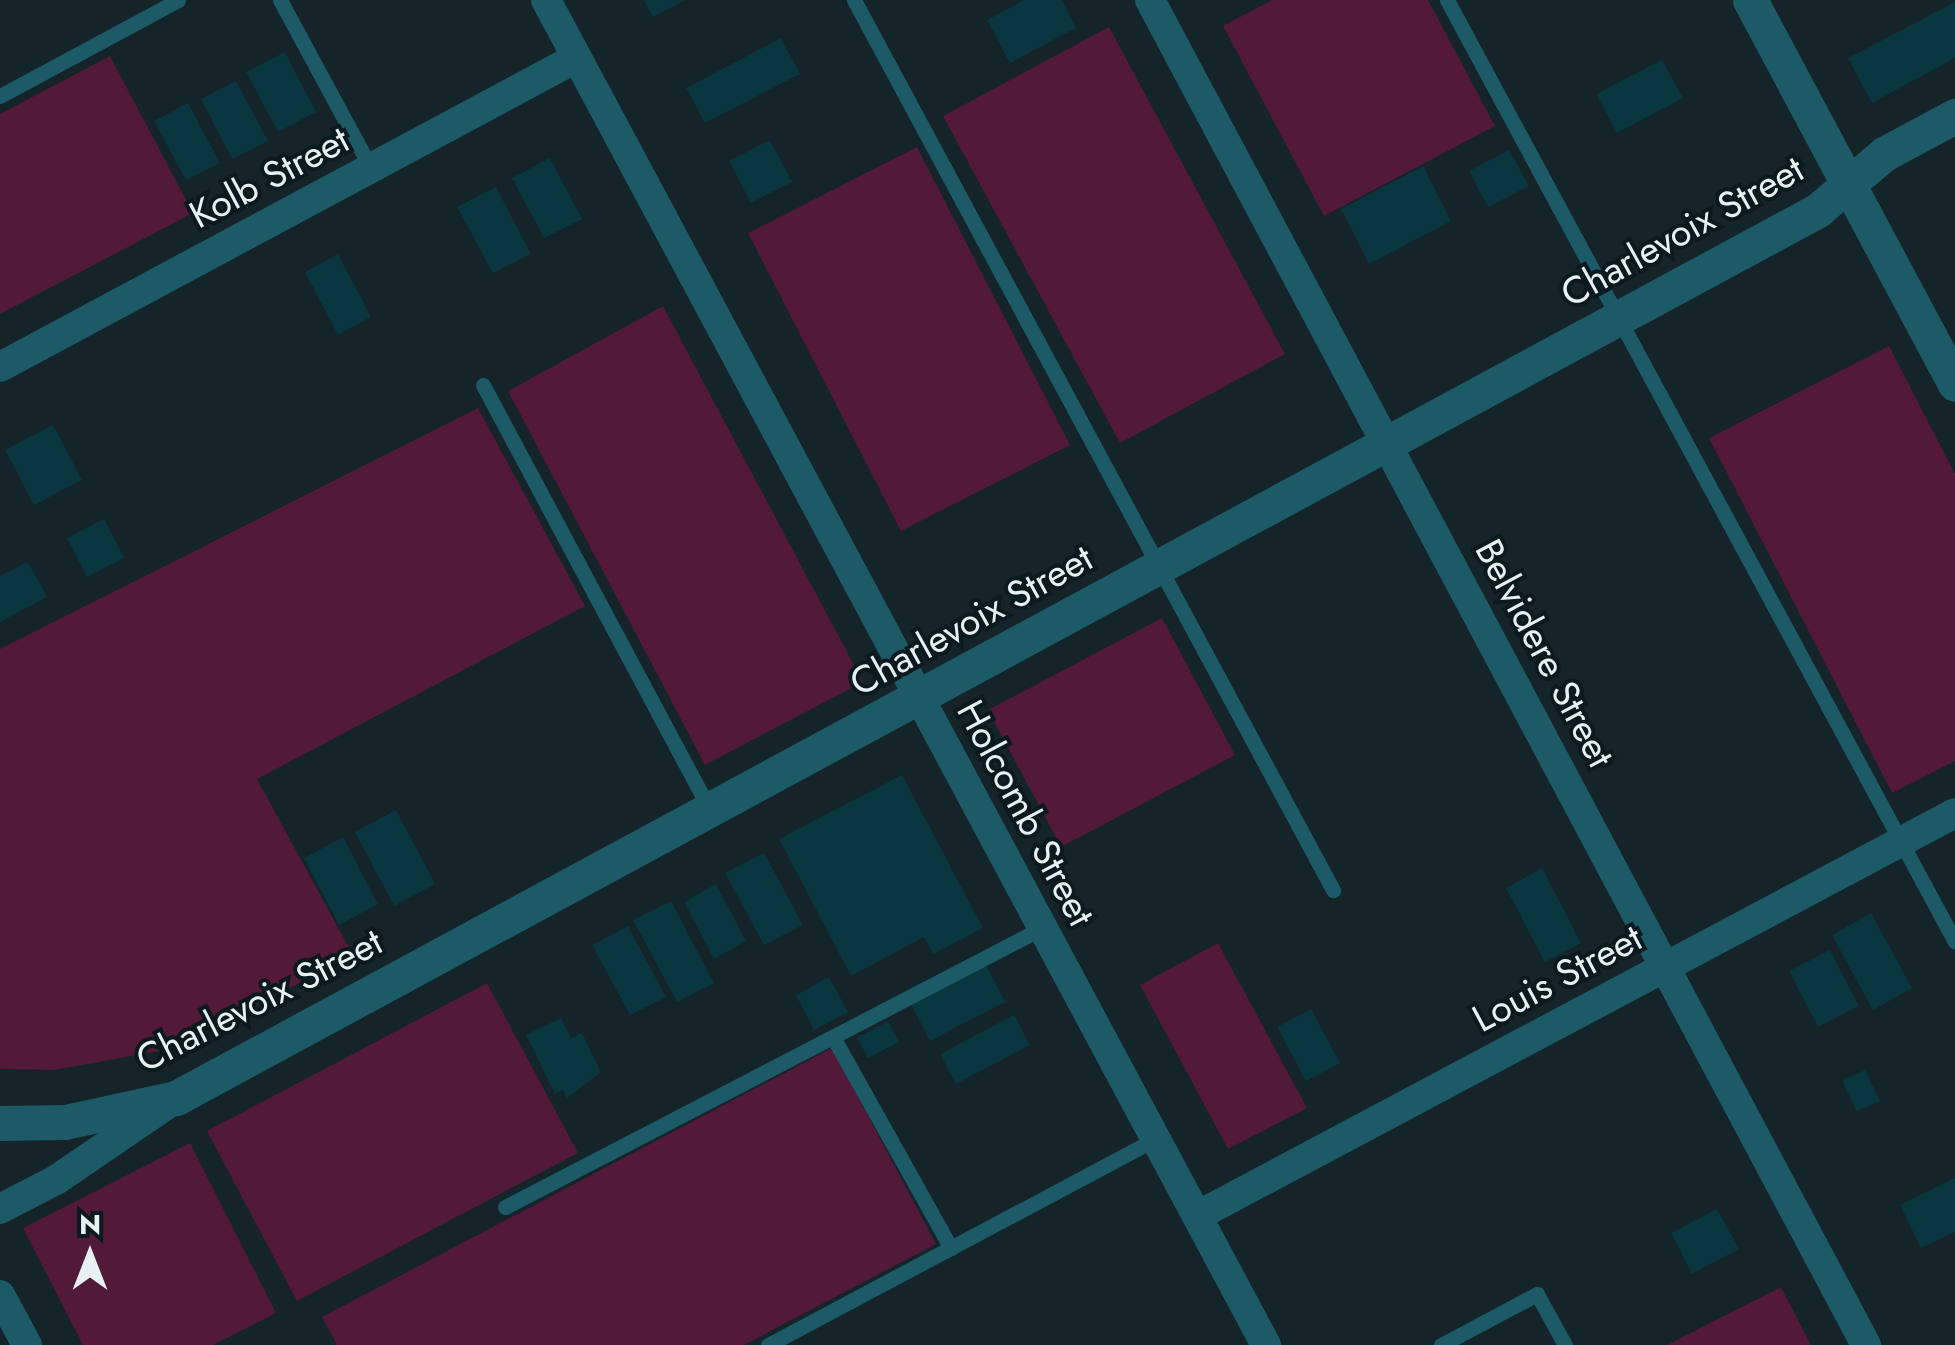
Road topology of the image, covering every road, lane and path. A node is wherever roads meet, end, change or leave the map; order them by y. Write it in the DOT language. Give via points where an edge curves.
graph roads {
  1 [pos="178,0"];
  2 [pos="280,0"];
  3 [pos="546,0"];
  4 [pos="854,0"];
  5 [pos="1150,0"];
  6 [pos="1447,0"];
  7 [pos="1750,0"];
  8 [pos="576,58"];
  9 [pos="0,96"];
  10 [pos="1955,116"];
  11 [pos="370,168"];
  12 [pos="1848,185"];
  13 [pos="1616,317"];
  14 [pos="0,366"];
  15 [pos="1955,384"];
  16 [pos="483,386"];
  17 [pos="1386,441"];
  18 [pos="1156,567"];
  19 [pos="919,699"];
  20 [pos="710,811"];
  21 [pos="1955,813"];
  22 [pos="1902,841"];
  23 [pos="1333,890"];
  24 [pos="1042,928"];
  25 [pos="1955,942"];
  26 [pos="1667,965"];
  27 [pos="833,1037"];
  28 [pos="176,1098"];
  29 [pos="0,1123"];
  30 [pos="1156,1139"];
  31 [pos="505,1207"];
  32 [pos="0,1209"];
  33 [pos="1197,1216"];
  34 [pos="952,1248"];
  35 [pos="0,1295"];
  36 [pos="26,1345"];
  37 [pos="768,1345"];
  38 [pos="1266,1345"];
  39 [pos="1441,1345"];
  40 [pos="1565,1345"];
  41 [pos="1866,1345"];
  1 -- 9 [label="lane"];
  2 -- 11 [label="lane"];
  3 -- 8 [label="street, Holcomb Street"];
  4 -- 18 [label="lane"];
  5 -- 17 [label="street, Belvidere Street"];
  6 -- 13 [label="lane"];
  7 -- 12 [label="street"];
  8 -- 11 [label="street, Kolb Street"];
  8 -- 19 [label="street, Holcomb Street"];
  10 -- 12 [label="street, Charlevoix Street" via="1884,154"];
  11 -- 14 [label="street, Kolb Street"];
  12 -- 13 [label="street, Charlevoix Street" via="1818,210"];
  12 -- 15 [label="street"];
  13 -- 17 [label="street, Charlevoix Street"];
  13 -- 22 [label="lane"];
  16 -- 20 [label="lane"];
  17 -- 18 [label="street, Charlevoix Street"];
  17 -- 26 [label="street, Belvidere Street"];
  18 -- 19 [label="street, Charlevoix Street" via="1007,643"];
  18 -- 23 [label="lane"];
  19 -- 20 [label="street, Charlevoix Street"];
  19 -- 24 [label="street, Holcomb Street"];
  20 -- 28 [label="street, Charlevoix Street"];
  21 -- 22 [label="street, Louis Street"];
  22 -- 25 [label="lane"];
  22 -- 26 [label="street, Louis Street"];
  24 -- 27 [label="lane"];
  24 -- 30 [label="street, Holcomb Street"];
  26 -- 33 [label="street, Louis Street"];
  26 -- 41 [label="street, Belvidere Street"];
  27 -- 31 [label="lane"];
  27 -- 34 [label="lane"];
  28 -- 29 [label="street, Charlevoix Street" via="65,1122"];
  28 -- 32 [label="street" via="56,1180"];
  30 -- 33 [label="street, Holcomb Street"];
  30 -- 34 [label="lane"];
  33 -- 38 [label="street, Holcomb Street"];
  34 -- 37 [label="lane"];
  35 -- 36 [label="street"];
  39 -- 40 [label="lane" via="1537,1294"];
}
